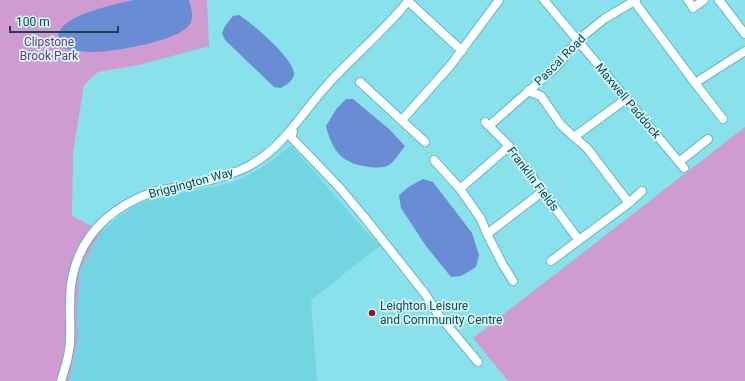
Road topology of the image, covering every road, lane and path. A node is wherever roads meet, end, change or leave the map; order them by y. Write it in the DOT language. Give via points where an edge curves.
graph roads {
  1 [pos="499,0"];
  2 [pos="544,0"];
  3 [pos="688,0"];
  4 [pos="704,0"];
  5 [pos="719,0"];
  6 [pos="408,1"];
  7 [pos="635,1"];
  8 [pos="745,34"];
  9 [pos="577,41"];
  10 [pos="462,51"];
  11 [pos="745,51"];
  12 [pos="360,82"];
  13 [pos="695,83"];
  14 [pos="528,91"];
  15 [pos="626,99"];
  16 [pos="723,119"];
  17 [pos="402,120"];
  18 [pos="487,124"];
  19 [pos="291,130"];
  20 [pos="574,137"];
  21 [pos="708,139"];
  22 [pos="425,142"];
  23 [pos="509,146"];
  24 [pos="434,160"];
  25 [pos="460,189"];
  26 [pos="642,191"];
  27 [pos="542,192"];
  28 [pos="629,203"];
  29 [pos="488,234"];
  30 [pos="578,239"];
  31 [pos="551,261"];
  32 [pos="513,281"];
  33 [pos="478,362"];
  34 [pos="61,381"];
  1 -- 10 [label="street"];
  2 -- 9 [label="street, Maxwell Paddock"];
  3 -- 4 [label="street" via="693,8"];
  5 -- 8 [label="street"];
  6 -- 10 [label="street"];
  6 -- 19 [label="street, Briggington Way" via="327,84"];
  7 -- 9 [label="street, Pascal Road" via="604,19"];
  7 -- 13 [label="street"];
  9 -- 14 [label="street, Pascal Road" via="556,67"];
  9 -- 15 [label="street, Maxwell Paddock"];
  10 -- 17 [label="street"];
  11 -- 13 [label="street"];
  12 -- 17 [label="street"];
  13 -- 16 [label="street"];
  14 -- 18 [label="street, Pascal Road"];
  14 -- 20 [label="street" via="541,96 561,125"];
  15 -- 20 [label="street"];
  15 -- 21 [label="street, Maxwell Paddock" via="681,165"];
  17 -- 22 [label="street"];
  18 -- 23 [label="street, Franklin Fields"];
  19 -- 33 [label="street" via="291,137 365,218"];
  19 -- 34 [label="street, Briggington Way" via="264,157 247,167 206,181 142,196 127,202 98,225 74,270 71,285 70,349"];
  20 -- 28 [label="street" via="587,148"];
  23 -- 25 [label="street"];
  23 -- 27 [label="street, Franklin Fields"];
  24 -- 25 [label="street"];
  25 -- 29 [label="street"];
  26 -- 28 [label="street"];
  27 -- 29 [label="street"];
  27 -- 30 [label="street, Franklin Fields"];
  28 -- 30 [label="street"];
  29 -- 32 [label="street"];
  30 -- 31 [label="street"];
}
